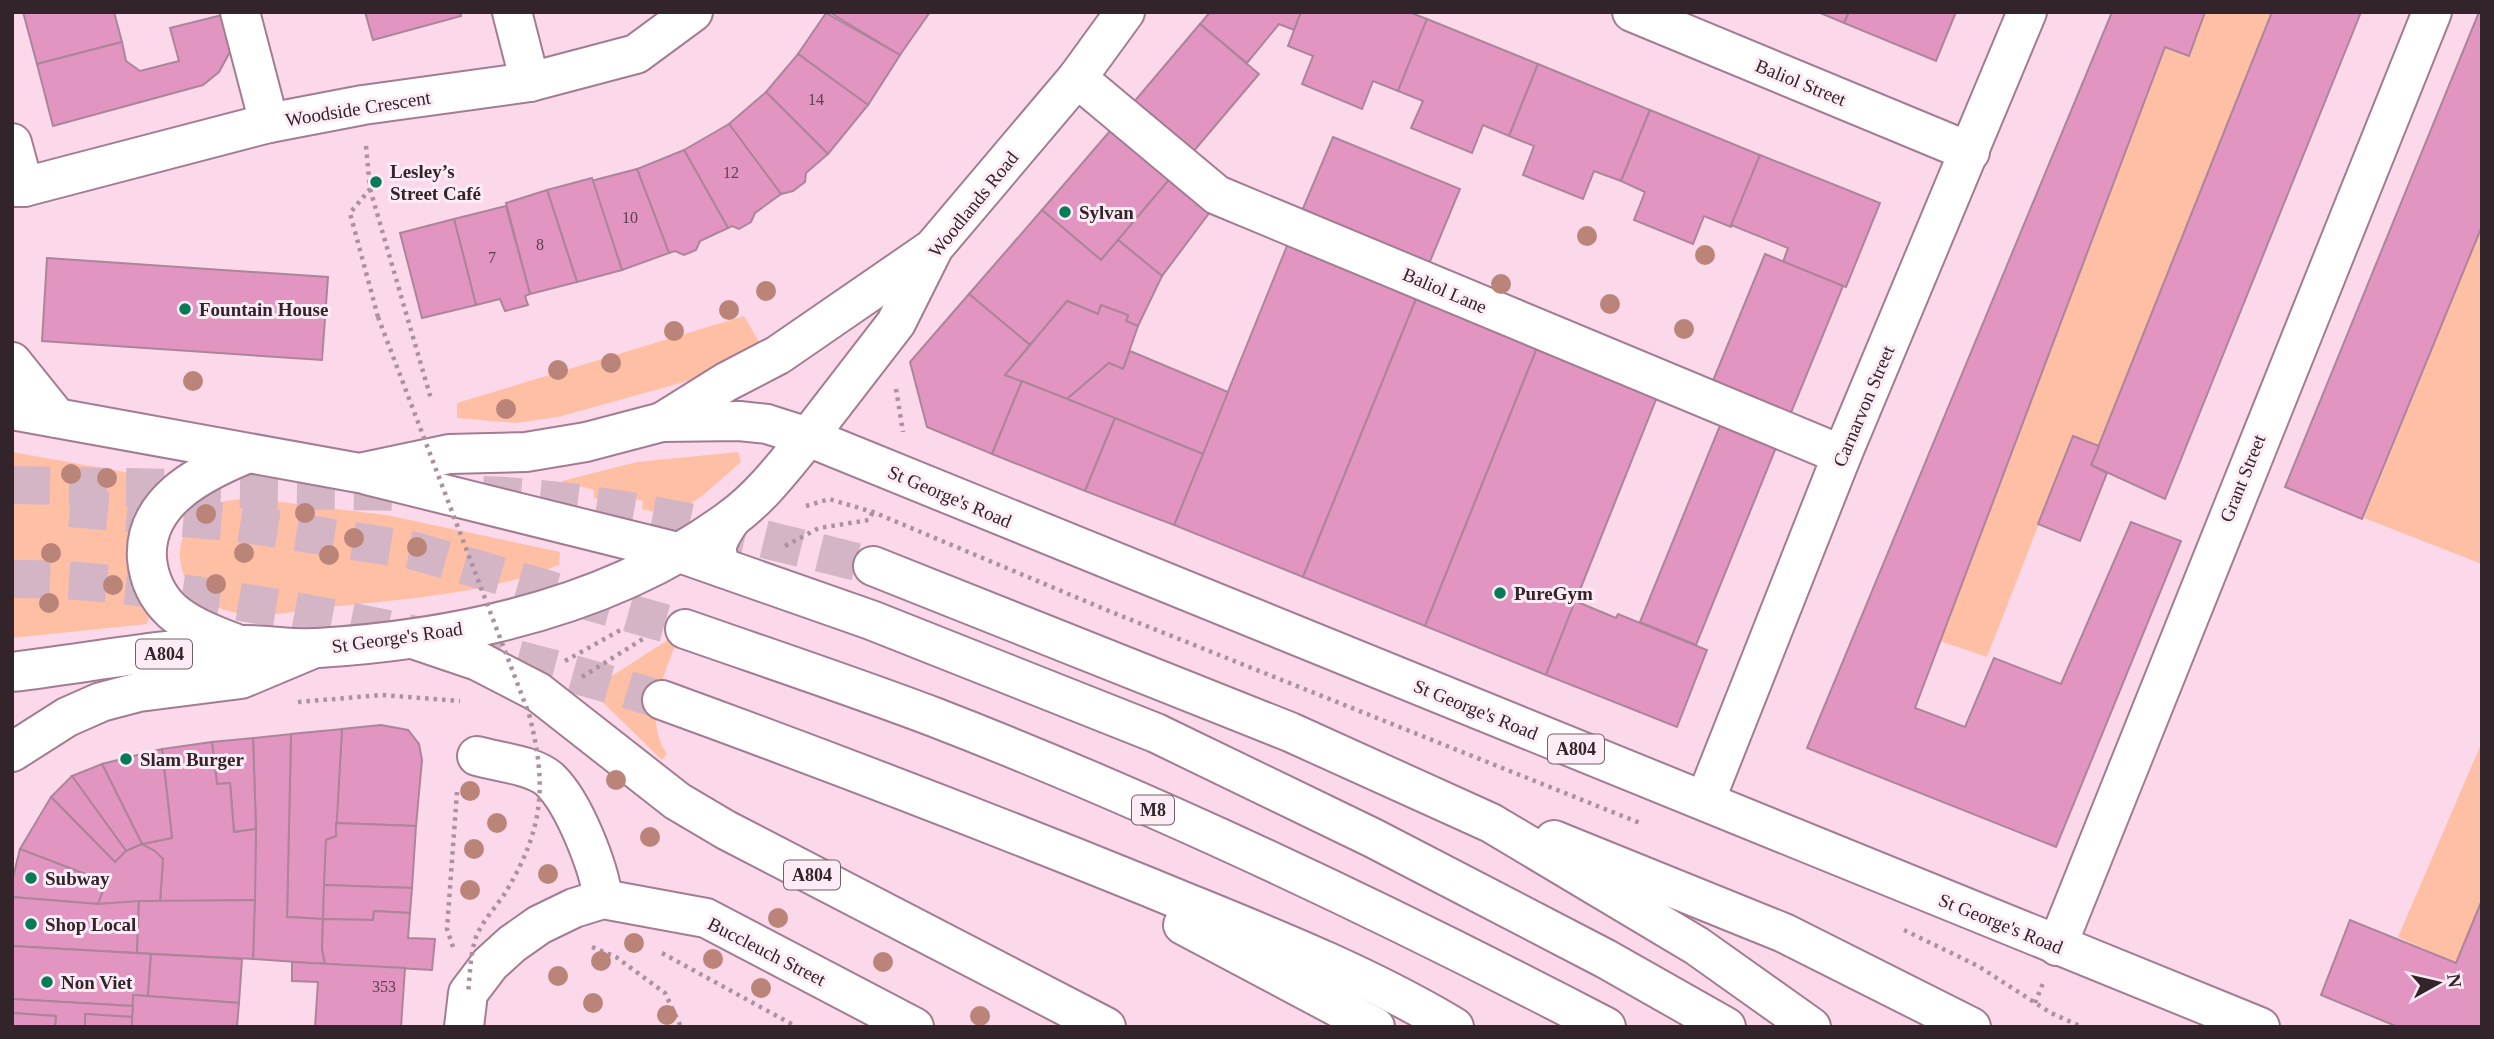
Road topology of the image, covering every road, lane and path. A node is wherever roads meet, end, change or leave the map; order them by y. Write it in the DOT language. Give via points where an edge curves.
graph roads {
  1 [pos="240,12"];
  2 [pos="512,12"];
  3 [pos="693,12"];
  4 [pos="1125,12"];
  5 [pos="1632,12"];
  6 [pos="2027,12"];
  7 [pos="2432,12"];
  8 [pos="1077,78"];
  9 [pos="530,82"];
  10 [pos="363,105"];
  11 [pos="269,123"];
  12 [pos="12,143"];
  13 [pos="1970,152"];
  14 [pos="18,187"];
  15 [pos="370,190"];
  16 [pos="934,247"];
  17 [pos="12,362"];
  18 [pos="431,399"];
  19 [pos="12,410"];
  20 [pos="57,418"];
  21 [pos="662,422"];
  22 [pos="808,437"];
  23 [pos="246,454"];
  24 [pos="1842,455"];
  25 [pos="359,473"];
  26 [pos="873,512"];
  27 [pos="732,518"];
  28 [pos="677,552"];
  29 [pos="873,566"];
  30 [pos="723,568"];
  31 [pos="685,629"];
  32 [pos="411,638"];
  33 [pos="239,645"];
  34 [pos="316,648"];
  35 [pos="12,672"];
  36 [pos="662,700"];
  37 [pos="12,752"];
  38 [pos="468,769"];
  39 [pos="1705,801"];
  40 [pos="989,823"];
  41 [pos="1491,823"];
  42 [pos="1652,828"];
  43 [pos="603,899"];
  44 [pos="539,925"];
  45 [pos="1894,926"];
  46 [pos="2057,946"];
  47 [pos="660,952"];
  48 [pos="455,955"];
  49 [pos="466,1000"];
  50 [pos="681,1027"];
  51 [pos="797,1027"];
  52 [pos="914,1027"];
  53 [pos="1106,1027"];
  54 [pos="1375,1027"];
  55 [pos="1454,1027"];
  56 [pos="1606,1027"];
  57 [pos="1726,1027"];
  58 [pos="1811,1027"];
  59 [pos="1971,1027"];
  60 [pos="2082,1027"];
  61 [pos="2260,1027"];
  1 -- 11 [label="main road"];
  2 -- 9 [label="main road"];
  3 -- 9 [label="main road, Woodside Crescent" via="636,54"];
  4 -- 8 [label="main road, Woodlands Road"];
  5 -- 13 [label="main road, Baliol Street"];
  6 -- 13 [label="main road, Carnarvon Street"];
  7 -- 46 [label="main road, Grant Street"];
  8 -- 16 [label="main road, Woodlands Road"];
  8 -- 24 [label="main road, Baliol Lane" via="1217,195"];
  9 -- 10 [label="main road, Woodside Crescent"];
  10 -- 11 [label="main road, Woodside Crescent"];
  10 -- 15 [label="path"];
  11 -- 14 [label="main road, Woodside Crescent"];
  12 -- 14 [label="main road"];
  13 -- 24 [label="main road, Carnarvon Street"];
  15 -- 18 [label="path"];
  15 -- 49 [label="path, bridge" via="350,213 378,317 539,750 541,809 535,832 508,888 475,937"];
  16 -- 21 [label="main road, A804" via="778,355"];
  16 -- 22 [label="main road, Woodlands Road" via="896,323"];
  17 -- 20 [label="main road"];
  19 -- 20 [label="main road, St George's Road"];
  20 -- 23 [label="main road, St George's Road"];
  21 -- 22 [label="main road, St George's Road / A804" via="739,421"];
  21 -- 25 [label="main road, St George's Road / A804" via="586,442 493,455 449,454"];
  22 -- 27 [label="main road, St George's Road"];
  22 -- 39 [label="main road, St George's Road / A804"];
  23 -- 25 [label="main road, St George's Road"];
  23 -- 33 [label="main road" via="191,482 163,505 152,522 147,547 151,583 164,603 208,632"];
  24 -- 39 [label="main road, Carnarvon Street"];
  25 -- 28 [label="main road"];
  26 -- 42 [label="path"];
  27 -- 28 [label="main road, St George's Road"];
  27 -- 30 [label="main road" via="716,547 716,559"];
  28 -- 30 [label="main road"];
  28 -- 32 [label="main road, St George's Road" via="606,589 538,613"];
  29 -- 41 [label="main road" via="1290,732"];
  30 -- 57 [label="main road" via="961,654 1156,733 1373,838"];
  31 -- 56 [label="main road, M8" via="934,717 1139,803 1315,880"];
  32 -- 34 [label="main road, St George's Road / A804"];
  32 -- 53 [label="main road, A804" via="478,661 538,692 677,801 726,830"];
  33 -- 34 [label="main road, St George's Road / A804"];
  33 -- 35 [label="main road, St George's Road / A804"];
  34 -- 37 [label="main road" via="241,679 139,692 102,702 58,722"];
  36 -- 40 [label="main road"];
  38 -- 43 [label="main road" via="548,779 566,800 601,882"];
  38 -- 48 [label="path" via="447,929"];
  39 -- 46 [label="main road, St George's Road / A804"];
  40 -- 54 [label="main road"];
  40 -- 55 [label="main road" via="1278,940 1411,1001"];
  41 -- 58 [label="main road" via="1697,946"];
  41 -- 59 [label="main road" via="1571,845 1728,909"];
  43 -- 44 [label="main road, Buccleuch Street"];
  43 -- 52 [label="main road, Buccleuch Street" via="706,918"];
  44 -- 49 [label="main road, Buccleuch Street" via="490,964"];
  44 -- 50 [label="path" via="626,964 665,993"];
  45 -- 60 [label="path" via="1978,966 2051,1013"];
  46 -- 61 [label="main road, St George's Road / A804"];
  47 -- 51 [label="path"];
}
